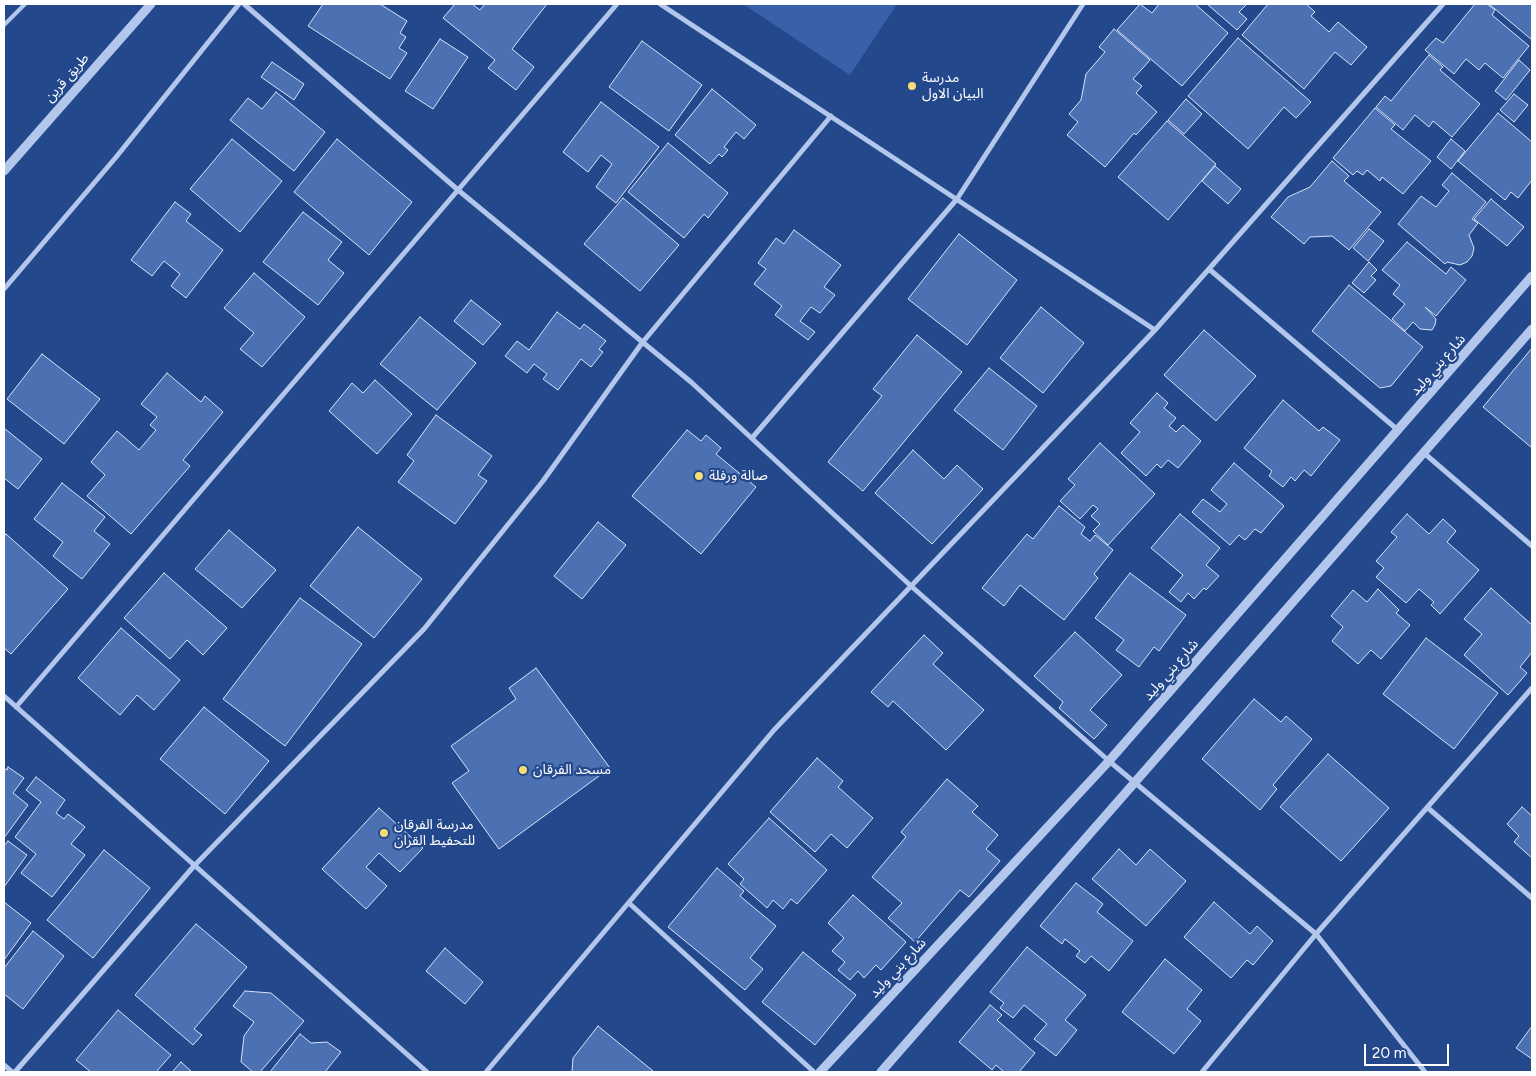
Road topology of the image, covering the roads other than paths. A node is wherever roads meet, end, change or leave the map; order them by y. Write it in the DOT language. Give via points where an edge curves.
graph roads {
  1 [pos="25,4"];
  2 [pos="151,4"];
  3 [pos="239,4"];
  4 [pos="244,4"];
  5 [pos="617,4"];
  6 [pos="660,4"];
  7 [pos="1083,4"];
  8 [pos="1443,4"];
  9 [pos="4,25"];
  10 [pos="831,116"];
  11 [pos="4,171"];
  12 [pos="458,190"];
  13 [pos="957,199"];
  14 [pos="1209,270"];
  15 [pos="1532,276"];
  16 [pos="4,289"];
  17 [pos="1532,329"];
  18 [pos="1155,330"];
  19 [pos="642,343"];
  20 [pos="1399,431"];
  21 [pos="752,438"];
  22 [pos="1424,453"];
  23 [pos="1532,546"];
  24 [pos="911,586"];
  25 [pos="1532,688"];
  26 [pos="4,696"];
  27 [pos="16,707"];
  28 [pos="1109,761"];
  29 [pos="1135,784"];
  30 [pos="1428,808"];
  31 [pos="194,866"];
  32 [pos="1532,898"];
  33 [pos="630,904"];
  34 [pos="1316,934"];
  35 [pos="4,1065"];
  36 [pos="13,1072"];
  37 [pos="427,1072"];
  38 [pos="486,1072"];
  39 [pos="814,1072"];
  40 [pos="820,1072"];
  41 [pos="881,1072"];
  42 [pos="1202,1072"];
  43 [pos="1425,1072"];
  1 -- 9 [label="lane"];
  2 -- 11 [label="street, طريق قرين"];
  3 -- 16 [label="street" via="117,156"];
  4 -- 12 [label="street"];
  5 -- 12 [label="street"];
  6 -- 10 [label="street"];
  7 -- 13 [label="street"];
  8 -- 14 [label="street"];
  10 -- 13 [label="street"];
  10 -- 19 [label="street"];
  12 -- 19 [label="street"];
  12 -- 27 [label="street"];
  13 -- 18 [label="street"];
  13 -- 21 [label="street"];
  14 -- 18 [label="street"];
  14 -- 20 [label="street"];
  15 -- 20 [label="street, شارع بني وليد"];
  17 -- 22 [label="street"];
  18 -- 24 [label="street"];
  19 -- 21 [label="street" via="691,382"];
  19 -- 31 [label="street" via="543,481 424,629"];
  20 -- 28 [label="street, شارع بني وليد"];
  21 -- 24 [label="street"];
  22 -- 23 [label="street"];
  22 -- 29 [label="street"];
  24 -- 28 [label="street"];
  24 -- 33 [label="street" via="774,730"];
  25 -- 30 [label="street"];
  26 -- 27 [label="street"];
  27 -- 31 [label="street"];
  28 -- 29 [label="street"];
  28 -- 40 [label="street, شارع بني وليد"];
  29 -- 34 [label="street"];
  29 -- 41 [label="street"];
  30 -- 32 [label="street"];
  30 -- 34 [label="street"];
  31 -- 36 [label="street"];
  31 -- 37 [label="street"];
  33 -- 38 [label="street"];
  33 -- 39 [label="street"];
  34 -- 42 [label="street"];
  34 -- 43 [label="street"];
  35 -- 36 [label="street"];
}
